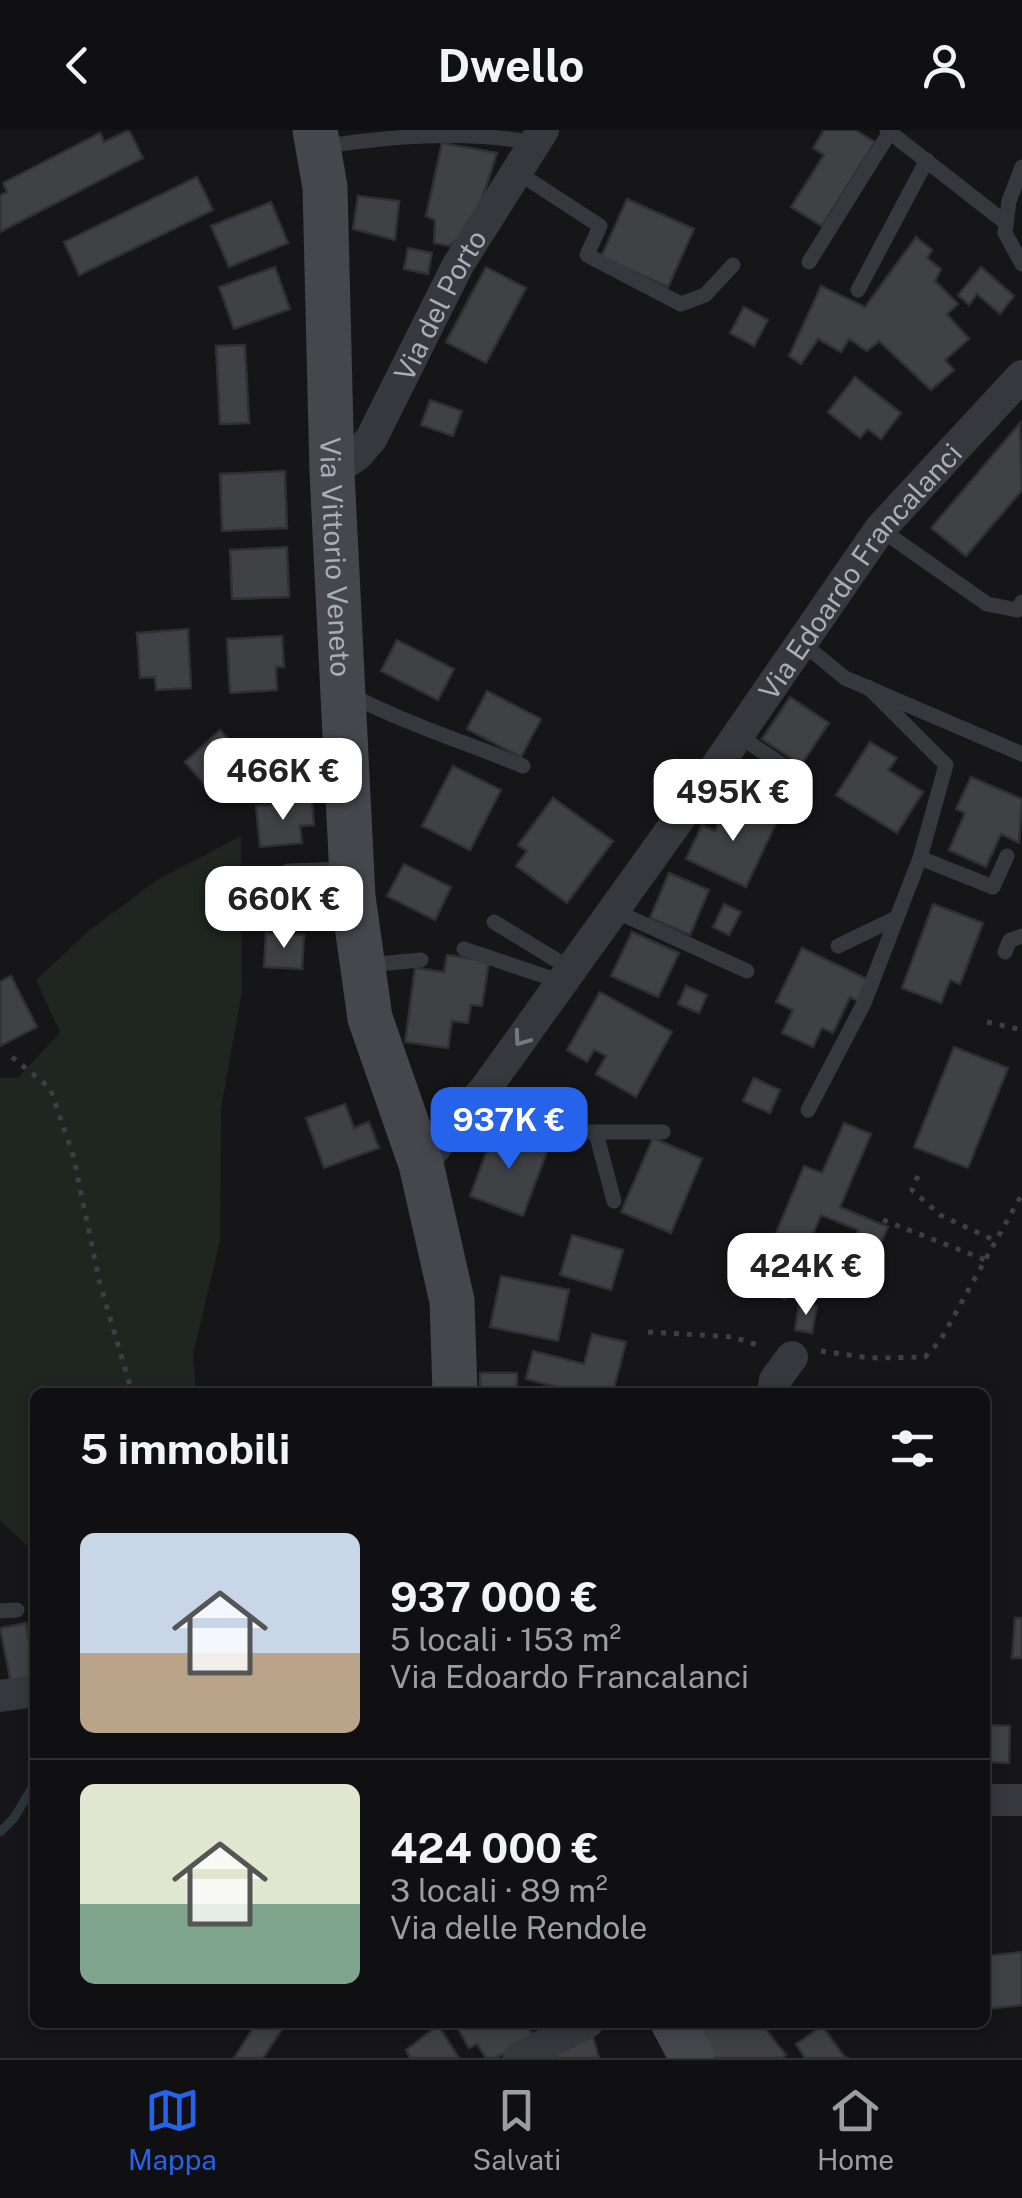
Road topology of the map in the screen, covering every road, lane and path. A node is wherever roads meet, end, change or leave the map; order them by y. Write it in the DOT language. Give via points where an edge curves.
graph roads {
  1 [pos="487,131"];
  2 [pos="888,131"];
  3 [pos="327,136"];
  4 [pos="539,137"];
  5 [pos="927,160"];
  6 [pos="1022,167"];
  7 [pos="517,172"];
  8 [pos="1006,223"];
  9 [pos="809,262"];
  10 [pos="1022,264"];
  11 [pos="732,265"];
  12 [pos="858,290"];
  13 [pos="1022,376"];
  14 [pos="332,472"];
  15 [pos="880,528"];
  16 [pos="1022,602"];
  17 [pos="801,642"];
  18 [pos="868,688"];
  19 [pos="342,690"];
  20 [pos="736,734"];
  21 [pos="1022,754"];
  22 [pos="523,766"];
  23 [pos="790,770"];
  24 [pos="707,780"];
  25 [pos="772,806"];
  26 [pos="1007,856"];
  27 [pos="920,858"];
  28 [pos="339,869"];
  29 [pos="288,871"];
  30 [pos="613,910"];
  31 [pos="896,918"];
  32 [pos="494,922"];
  33 [pos="1022,936"];
  34 [pos="838,946"];
  35 [pos="464,949"];
  36 [pos="1005,952"];
  37 [pos="422,960"];
  38 [pos="363,965"];
  39 [pos="747,971"];
  40 [pos="567,976"];
  41 [pos="987,1022"];
  42 [pos="1022,1030"];
  43 [pos="12,1057"];
  44 [pos="486,1088"];
  45 [pos="808,1110"];
  46 [pos="596,1132"];
  47 [pos="663,1132"];
  48 [pos="421,1164"];
  49 [pos="918,1176"];
  50 [pos="1022,1194"];
  51 [pos="614,1201"];
  52 [pos="883,1220"];
  53 [pos="996,1241"];
  54 [pos="986,1260"];
  55 [pos="648,1332"];
  56 [pos="792,1357"];
  57 [pos="131,1388"];
  58 [pos="455,1388"];
  59 [pos="773,1388"];
  60 [pos="30,1692"];
  61 [pos="0,1696"];
  62 [pos="990,1800"];
  63 [pos="1022,1800"];
  64 [pos="576,2028"];
  65 [pos="676,2028"];
  66 [pos="519,2058"];
  67 [pos="692,2058"];
  1 -- 3 [label="lane"];
  1 -- 4 [label="lane"];
  2 -- 5 [label="lane"];
  2 -- 9 [label="lane"];
  3 -- 14 [label="street, Via Vittorio Veneto"];
  4 -- 7 [label="street, Via del Porto"];
  5 -- 8 [label="lane"];
  5 -- 12 [label="lane"];
  6 -- 8 [label="lane"];
  7 -- 11 [label="lane" via="600,226 587,256 681,304 705,295"];
  7 -- 14 [label="street, Via del Porto" via="458,264 372,439"];
  8 -- 10 [label="lane"];
  13 -- 15 [label="street, Via Edoardo Francalanci"];
  14 -- 19 [label="street, Via Vittorio Veneto"];
  15 -- 16 [label="lane" via="987,604 1018,610"];
  15 -- 17 [label="street, Via Edoardo Francalanci"];
  17 -- 18 [label="lane"];
  17 -- 20 [label="street, Via Edoardo Francalanci"];
  18 -- 21 [label="lane"];
  18 -- 27 [label="lane" via="946,766"];
  19 -- 22 [label="lane" via="396,719"];
  19 -- 28 [label="street, Via Vittorio Veneto"];
  20 -- 23 [label="lane"];
  20 -- 24 [label="street, Via Edoardo Francalanci"];
  24 -- 25 [label="lane"];
  24 -- 30 [label="street, Via Edoardo Francalanci"];
  26 -- 27 [label="lane" via="993,887"];
  27 -- 31 [label="lane"];
  28 -- 29 [label="lane"];
  28 -- 38 [label="street, Via Vittorio Veneto"];
  30 -- 39 [label="lane"];
  30 -- 40 [label="street, Via Edoardo Francalanci"];
  31 -- 34 [label="lane"];
  31 -- 45 [label="lane" via="864,1003"];
  32 -- 40 [label="lane"];
  33 -- 36 [label="lane" via="1010,940"];
  35 -- 40 [label="lane"];
  37 -- 38 [label="lane"];
  38 -- 48 [label="street, Via Vittorio Veneto" via="370,1018"];
  40 -- 44 [label="street, Via Edoardo Francalanci, one-way"];
  41 -- 42 [label="path"];
  43 -- 57 [label="path" via="50,1088 73,1154"];
  44 -- 46 [label="lane" via="577,1132"];
  44 -- 48 [label="street, Via Edoardo Francalanci"];
  46 -- 47 [label="lane"];
  46 -- 51 [label="lane"];
  48 -- 58 [label="street, Via Vittorio Veneto" via="452,1300"];
  49 -- 53 [label="path" via="912,1190 940,1215"];
  50 -- 53 [label="path"];
  52 -- 54 [label="path"];
  53 -- 54 [label="path"];
  54 -- 56 [label="path" via="925,1357 815,1350"];
  55 -- 56 [label="path" via="734,1337"];
  56 -- 59 [label="street"];
  60 -- 61 [label="street"];
  62 -- 63 [label="street"];
  64 -- 66 [label="street"];
  65 -- 67 [label="street"];
}
